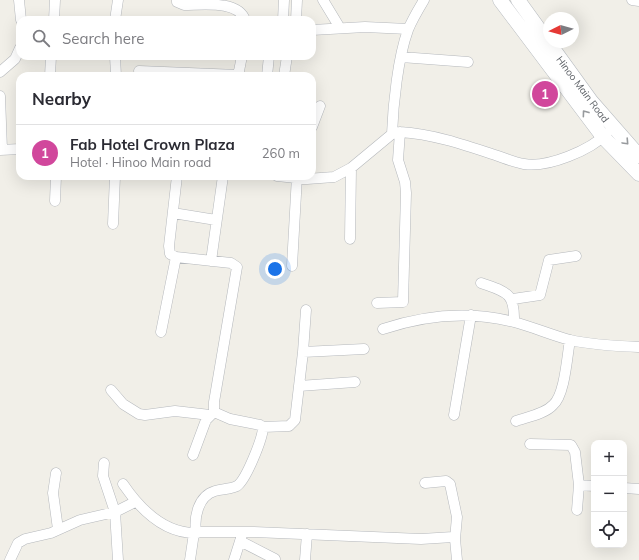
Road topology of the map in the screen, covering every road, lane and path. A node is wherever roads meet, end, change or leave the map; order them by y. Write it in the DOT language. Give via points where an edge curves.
graph roads {
  1 [pos="19,0"];
  2 [pos="55,0"];
  3 [pos="118,0"];
  4 [pos="177,0"];
  5 [pos="284,0"];
  6 [pos="297,0"];
  7 [pos="323,0"];
  8 [pos="424,0"];
  9 [pos="500,0"];
  10 [pos="518,0"];
  11 [pos="632,0"];
  12 [pos="639,1"];
  13 [pos="241,5"];
  14 [pos="21,16"];
  15 [pos="54,16"];
  16 [pos="116,16"];
  17 [pos="244,16"];
  18 [pos="283,16"];
  19 [pos="296,16"];
  20 [pos="340,28"];
  21 [pos="408,29"];
  22 [pos="316,30"];
  23 [pos="16,57"];
  24 [pos="401,57"];
  25 [pos="52,60"];
  26 [pos="115,60"];
  27 [pos="241,60"];
  28 [pos="269,60"];
  29 [pos="286,60"];
  30 [pos="468,62"];
  31 [pos="139,71"];
  32 [pos="0,72"];
  33 [pos="50,72"];
  34 [pos="116,72"];
  35 [pos="164,72"];
  36 [pos="239,72"];
  37 [pos="268,72"];
  38 [pos="285,72"];
  39 [pos="0,96"];
  40 [pos="320,106"];
  41 [pos="316,116"];
  42 [pos="608,132"];
  43 [pos="396,133"];
  44 [pos="1,150"];
  45 [pos="16,150"];
  46 [pos="639,156"];
  47 [pos="350,168"];
  48 [pos="639,174"];
  49 [pos="316,179"];
  50 [pos="56,180"];
  51 [pos="115,180"];
  52 [pos="177,180"];
  53 [pos="222,180"];
  54 [pos="297,180"];
  55 [pos="55,201"];
  56 [pos="173,213"];
  57 [pos="216,220"];
  58 [pos="113,224"];
  59 [pos="350,239"];
  60 [pos="576,256"];
  61 [pos="176,257"];
  62 [pos="211,261"];
  63 [pos="292,266"];
  64 [pos="481,283"];
  65 [pos="513,299"];
  66 [pos="377,303"];
  67 [pos="306,310"];
  68 [pos="471,316"];
  69 [pos="514,322"];
  70 [pos="383,329"];
  71 [pos="161,332"];
  72 [pos="570,340"];
  73 [pos="639,347"];
  74 [pos="364,349"];
  75 [pos="303,352"];
  76 [pos="355,382"];
  77 [pos="299,386"];
  78 [pos="111,390"];
  79 [pos="212,414"];
  80 [pos="454,415"];
  81 [pos="516,421"];
  82 [pos="263,427"];
  83 [pos="530,444"];
  84 [pos="193,455"];
  85 [pos="104,463"];
  86 [pos="56,473"];
  87 [pos="425,483"];
  88 [pos="123,484"];
  89 [pos="578,485"];
  90 [pos="591,486"];
  91 [pos="627,488"];
  92 [pos="639,489"];
  93 [pos="135,502"];
  94 [pos="577,510"];
  95 [pos="115,512"];
  96 [pos="58,529"];
  97 [pos="195,533"];
  98 [pos="307,534"];
  99 [pos="241,536"];
  100 [pos="455,539"];
  101 [pos="275,559"];
  102 [pos="10,560"];
  103 [pos="118,560"];
  104 [pos="190,560"];
  105 [pos="234,560"];
  106 [pos="305,560"];
  107 [pos="457,560"];
  1 -- 14 [label="street"];
  2 -- 15 [label="street"];
  3 -- 16 [label="street"];
  4 -- 13 [label="street" via="184,5"];
  5 -- 18 [label="street"];
  6 -- 19 [label="street"];
  7 -- 20 [label="street"];
  8 -- 21 [label="street"];
  42 -- 9 [label="main road, Hinoo Main Road, one-way"];
  10 -- 42 [label="main road, Hinoo Main Road" via="573,76"];
  11 -- 12 [label="street"];
  13 -- 17 [label="street"];
  20 -- 21 [label="street"];
  20 -- 22 [label="street"];
  21 -- 24 [label="street"];
  23 -- 32 [label="street"];
  24 -- 30 [label="street"];
  24 -- 43 [label="street"];
  25 -- 33 [label="street"];
  26 -- 34 [label="street"];
  27 -- 36 [label="street"];
  28 -- 37 [label="street"];
  29 -- 38 [label="street"];
  31 -- 35 [label="street"];
  39 -- 44 [label="street"];
  40 -- 41 [label="street"];
  42 -- 43 [label="street" via="592,145 572,154 530,165 454,142 420,134"];
  42 -- 46 [label="main road, Hinoo Main Road, one-way"];
  42 -- 48 [label="main road, Hinoo Main Road"];
  43 -- 47 [label="street"];
  43 -- 66 [label="street" via="398,160 406,193 403,302"];
  44 -- 45 [label="street"];
  47 -- 49 [label="street" via="334,177"];
  47 -- 59 [label="street"];
  50 -- 55 [label="street"];
  51 -- 58 [label="street"];
  52 -- 56 [label="street"];
  53 -- 57 [label="street"];
  54 -- 63 [label="street"];
  56 -- 57 [label="street"];
  56 -- 61 [label="street" via="169,250"];
  57 -- 62 [label="street"];
  60 -- 65 [label="street" via="550,260 540,295"];
  61 -- 62 [label="street"];
  61 -- 71 [label="street"];
  62 -- 79 [label="street" via="231,263 237,267"];
  64 -- 65 [label="street" via="505,291"];
  65 -- 69 [label="street"];
  67 -- 75 [label="street"];
  68 -- 69 [label="street"];
  68 -- 70 [label="street" via="418,319"];
  68 -- 80 [label="street"];
  69 -- 72 [label="street"];
  72 -- 73 [label="street"];
  72 -- 81 [label="street" via="563,383 557,401 544,411"];
  74 -- 75 [label="street"];
  75 -- 77 [label="street"];
  76 -- 77 [label="street"];
  77 -- 82 [label="street" via="296,415 292,424"];
  78 -- 79 [label="street" via="123,404 139,414 175,411"];
  79 -- 82 [label="street"];
  79 -- 84 [label="street"];
  82 -- 97 [label="street" via="242,480 234,487 210,493 202,502 197,512"];
  83 -- 89 [label="street" via="571,446 575,452"];
  85 -- 95 [label="street" via="103,476"];
  86 -- 96 [label="street" via="53,493"];
  87 -- 100 [label="street" via="446,481 450,484 457,517"];
  88 -- 93 [label="street"];
  89 -- 90 [label="street"];
  89 -- 94 [label="street"];
  91 -- 92 [label="street"];
  93 -- 95 [label="street"];
  93 -- 97 [label="street" via="152,518 170,528"];
  95 -- 96 [label="street" via="80,520"];
  95 -- 103 [label="street"];
  96 -- 102 [label="street" via="21,541"];
  97 -- 99 [label="street"];
  97 -- 104 [label="street"];
  98 -- 99 [label="street"];
  98 -- 100 [label="street"];
  98 -- 106 [label="street"];
  99 -- 101 [label="street"];
  99 -- 105 [label="street"];
  100 -- 107 [label="street"];
}
